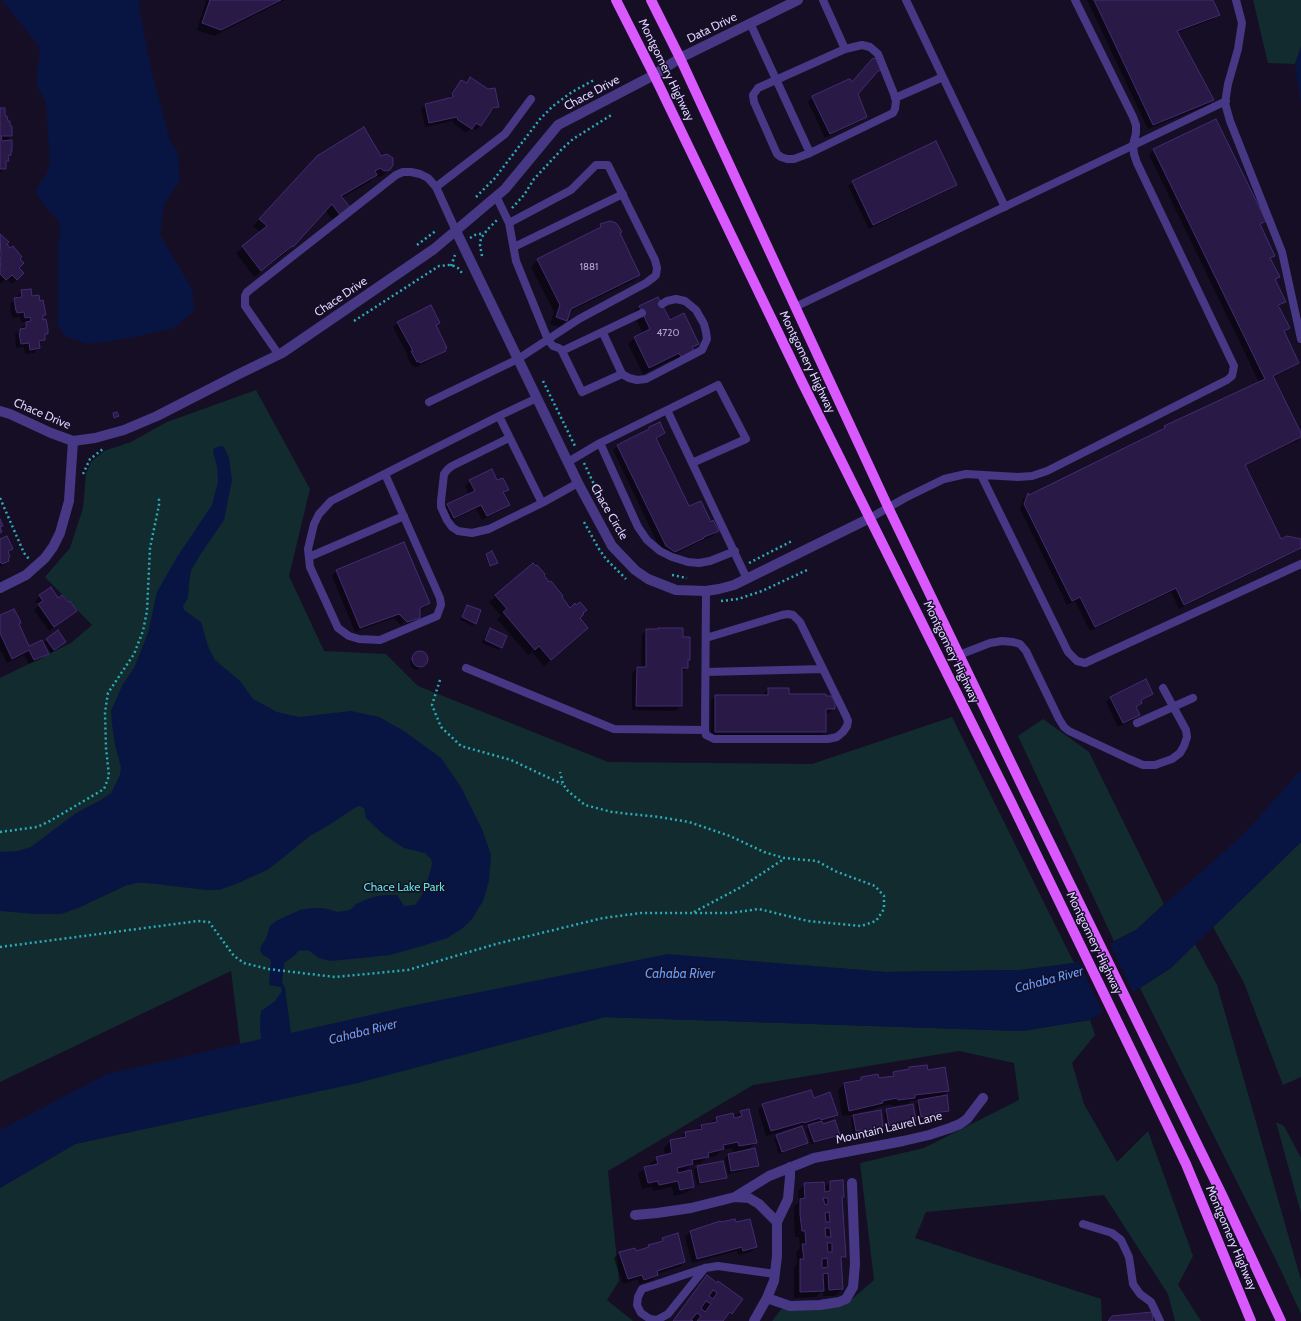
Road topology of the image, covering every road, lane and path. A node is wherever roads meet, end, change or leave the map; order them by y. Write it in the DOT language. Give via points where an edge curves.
graph roads {
  1 [pos="616,0"];
  2 [pos="651,0"];
  3 [pos="798,0"];
  4 [pos="823,0"];
  5 [pos="906,0"];
  6 [pos="1075,0"];
  7 [pos="1236,0"];
  8 [pos="750,23"];
  9 [pos="844,49"];
  10 [pos="680,58"];
  11 [pos="654,75"];
  12 [pos="943,77"];
  13 [pos="594,80"];
  14 [pos="776,80"];
  15 [pos="895,98"];
  16 [pos="531,99"];
  17 [pos="1226,101"];
  18 [pos="1133,145"];
  19 [pos="810,153"];
  20 [pos="436,187"];
  21 [pos="622,194"];
  22 [pos="496,196"];
  23 [pos="472,201"];
  24 [pos="1005,207"];
  25 [pos="451,220"];
  26 [pos="509,223"];
  27 [pos="456,231"];
  28 [pos="416,246"];
  29 [pos="514,247"];
  30 [pos="662,304"];
  31 [pos="795,307"];
  32 [pos="642,313"];
  33 [pos="603,333"];
  34 [pos="1301,339"];
  35 [pos="548,340"];
  36 [pos="562,351"];
  37 [pos="279,355"];
  38 [pos="518,359"];
  39 [pos="622,374"];
  40 [pos="536,398"];
  41 [pos="430,402"];
  42 [pos="667,410"];
  43 [pos="0,411"];
  44 [pos="499,416"];
  45 [pos="509,438"];
  46 [pos="73,441"];
  47 [pos="600,444"];
  48 [pos="568,462"];
  49 [pos="692,463"];
  50 [pos="385,474"];
  51 [pos="981,475"];
  52 [pos="578,483"];
  53 [pos="0,498"];
  54 [pos="159,498"];
  55 [pos="542,503"];
  56 [pos="888,507"];
  57 [pos="404,516"];
  58 [pos="870,518"];
  59 [pos="734,552"];
  60 [pos="309,557"];
  61 [pos="1301,564"];
  62 [pos="36,566"];
  63 [pos="748,579"];
  64 [pos="0,588"];
  65 [pos="706,591"];
  66 [pos="706,638"];
  67 [pos="959,655"];
  68 [pos="466,668"];
  69 [pos="823,669"];
  70 [pos="706,672"];
  71 [pos="440,680"];
  72 [pos="1163,688"];
  73 [pos="1193,698"];
  74 [pos="1174,707"];
  75 [pos="1137,723"];
  76 [pos="705,730"];
  77 [pos="560,772"];
  78 [pos="563,784"];
  79 [pos="0,832"];
  80 [pos="784,858"];
  81 [pos="694,912"];
  82 [pos="0,947"];
  83 [pos="984,1098"];
  84 [pos="790,1167"];
  85 [pos="852,1183"];
  86 [pos="734,1197"];
  87 [pos="635,1215"];
  88 [pos="777,1222"];
  89 [pos="1083,1224"];
  90 [pos="705,1268"];
  91 [pos="775,1274"];
  92 [pos="767,1298"];
  93 [pos="754,1321"];
  94 [pos="1160,1321"];
  95 [pos="1251,1321"];
  96 [pos="1281,1321"];
  1 -- 11 [label="main road, Montgomery Highway"];
  2 -- 10 [label="main road, Montgomery Highway"];
  3 -- 8 [label="street, Data Drive"];
  4 -- 9 [label="lane"];
  5 -- 12 [label="lane"];
  6 -- 18 [label="lane" via="1133,117 1136,125"];
  7 -- 17 [label="lane" via="1242,22"];
  8 -- 10 [label="street, Data Drive"];
  8 -- 14 [label="lane"];
  9 -- 14 [label="lane"];
  9 -- 15 [label="lane" via="862,45 870,47 878,54"];
  10 -- 11 [label="street, Data Drive"];
  10 -- 31 [label="main road, Montgomery Highway"];
  11 -- 22 [label="street, Chace Drive" via="558,125 505,189"];
  11 -- 58 [label="main road, Montgomery Highway"];
  12 -- 15 [label="lane"];
  12 -- 24 [label="lane"];
  13 -- 23 [label="path" via="554,106 495,178"];
  14 -- 19 [label="lane"];
  14 -- 19 [label="lane" via="758,88 753,95 777,154 794,159"];
  15 -- 19 [label="lane" via="893,113"];
  16 -- 20 [label="lane" via="505,134"];
  17 -- 18 [label="lane"];
  17 -- 34 [label="lane" via="1230,122 1282,252"];
  18 -- 24 [label="lane"];
  18 -- 51 [label="lane" via="1137,164 1234,366 1232,376 1047,471 1018,477"];
  20 -- 25 [label="lane"];
  20 -- 37 [label="lane" via="420,174 403,172 396,175 247,292 246,306"];
  21 -- 26 [label="lane" via="608,165 596,165 571,190"];
  21 -- 29 [label="lane"];
  21 -- 35 [label="lane" via="655,260 656,275 579,319"];
  22 -- 26 [label="lane"];
  22 -- 27 [label="street, Chace Drive"];
  24 -- 31 [label="lane"];
  25 -- 27 [label="lane"];
  25 -- 28 [label="path"];
  26 -- 29 [label="lane"];
  27 -- 37 [label="street, Chace Drive" via="434,249"];
  27 -- 38 [label="street, Chace Circle"];
  29 -- 35 [label="lane" via="516,261"];
  30 -- 39 [label="lane" via="676,299 684,300 696,310 704,324 706,344 696,355 646,379 638,380"];
  31 -- 56 [label="main road, Montgomery Highway"];
  32 -- 33 [label="lane"];
  33 -- 36 [label="lane"];
  33 -- 39 [label="lane"];
  35 -- 36 [label="lane"];
  35 -- 38 [label="lane"];
  36 -- 39 [label="lane" via="582,392"];
  37 -- 46 [label="street, Chace Drive" via="124,430"];
  38 -- 40 [label="street, Chace Circle"];
  38 -- 41 [label="lane"];
  40 -- 44 [label="lane"];
  40 -- 48 [label="street, Chace Circle"];
  42 -- 47 [label="lane"];
  42 -- 49 [label="lane"];
  42 -- 49 [label="lane" via="718,384 746,439"];
  43 -- 46 [label="street, Chace Drive"];
  44 -- 45 [label="lane"];
  44 -- 50 [label="lane"];
  45 -- 55 [label="lane"];
  45 -- 55 [label="lane" via="448,469 444,474 441,501 444,514 452,527 458,531 472,533 489,529"];
  46 -- 62 [label="street" via="69,501 60,533 49,553"];
  47 -- 48 [label="lane"];
  47 -- 59 [label="lane" via="638,527 647,540 672,557 688,562 710,561"];
  48 -- 52 [label="street, Chace Circle"];
  49 -- 59 [label="lane"];
  50 -- 57 [label="lane"];
  50 -- 60 [label="lane" via="331,501 319,514 310,537"];
  51 -- 56 [label="lane" via="966,474 944,479"];
  51 -- 61 [label="lane" via="1068,652 1077,661 1085,662"];
  52 -- 55 [label="lane"];
  52 -- 65 [label="street, Chace Circle" via="612,546 635,570 676,590"];
  53 -- 62 [label="path" via="24,553"];
  54 -- 79 [label="path" via="160,506 150,548 148,611 143,631 134,654 108,693 105,712 109,776 104,789 37,827"];
  56 -- 58 [label="lane"];
  56 -- 67 [label="main road, Montgomery Highway"];
  57 -- 60 [label="lane"];
  57 -- 60 [label="lane" via="440,598 442,605 437,616 380,640 349,636 338,628 310,567"];
  58 -- 63 [label="street, Chace Circle"];
  58 -- 95 [label="main road, Montgomery Highway" via="1186,1164"];
  59 -- 63 [label="lane"];
  62 -- 64 [label="street" via="26,575"];
  63 -- 65 [label="street, Chace Circle"];
  65 -- 66 [label="lane"];
  66 -- 69 [label="lane" via="782,615 793,615 800,622"];
  66 -- 70 [label="lane"];
  67 -- 74 [label="lane" via="990,643 1002,641 1020,644 1064,726 1144,765 1155,765 1172,759 1184,746 1186,730"];
  67 -- 96 [label="main road, Montgomery Highway"];
  68 -- 76 [label="lane" via="614,729"];
  69 -- 70 [label="lane"];
  69 -- 76 [label="lane" via="848,721 843,732 837,737 714,739 706,735"];
  70 -- 76 [label="lane"];
  71 -- 78 [label="path" via="432,705 440,727 461,746 511,760"];
  72 -- 74 [label="lane"];
  73 -- 74 [label="lane"];
  74 -- 75 [label="lane"];
  77 -- 78 [label="path"];
  78 -- 80 [label="path" via="585,805 612,812 689,822"];
  80 -- 81 [label="path" via="743,886"];
  80 -- 81 [label="path" via="817,861 835,871 875,886 884,896 884,909 876,920 861,926 808,921 758,909 730,913"];
  81 -- 82 [label="path" via="641,913 603,918 496,944 408,970 335,977 268,969 244,963 234,956 209,922 198,920"];
  83 -- 84 [label="street, Mountain Laurel Lane" via="967,1119 955,1126 903,1141 814,1158"];
  84 -- 86 [label="street, Mountain Laurel Lane"];
  84 -- 88 [label="street" via="788,1199"];
  85 -- 92 [label="street" via="855,1264 853,1287 846,1299 820,1305 790,1306"];
  86 -- 87 [label="street, Mountain Laurel Lane" via="691,1208"];
  86 -- 88 [label="street, Mountain Laurel Lane" via="749,1198"];
  88 -- 91 [label="street"];
  89 -- 94 [label="lane" via="1112,1234 1121,1240 1130,1258 1133,1284 1140,1294 1151,1302"];
  90 -- 90 [label="lane" via="642,1289 637,1305 641,1313 657,1320 668,1314"];
  90 -- 91 [label="lane" via="718,1266"];
  91 -- 92 [label="street"];
  92 -- 93 [label="street"];
}
